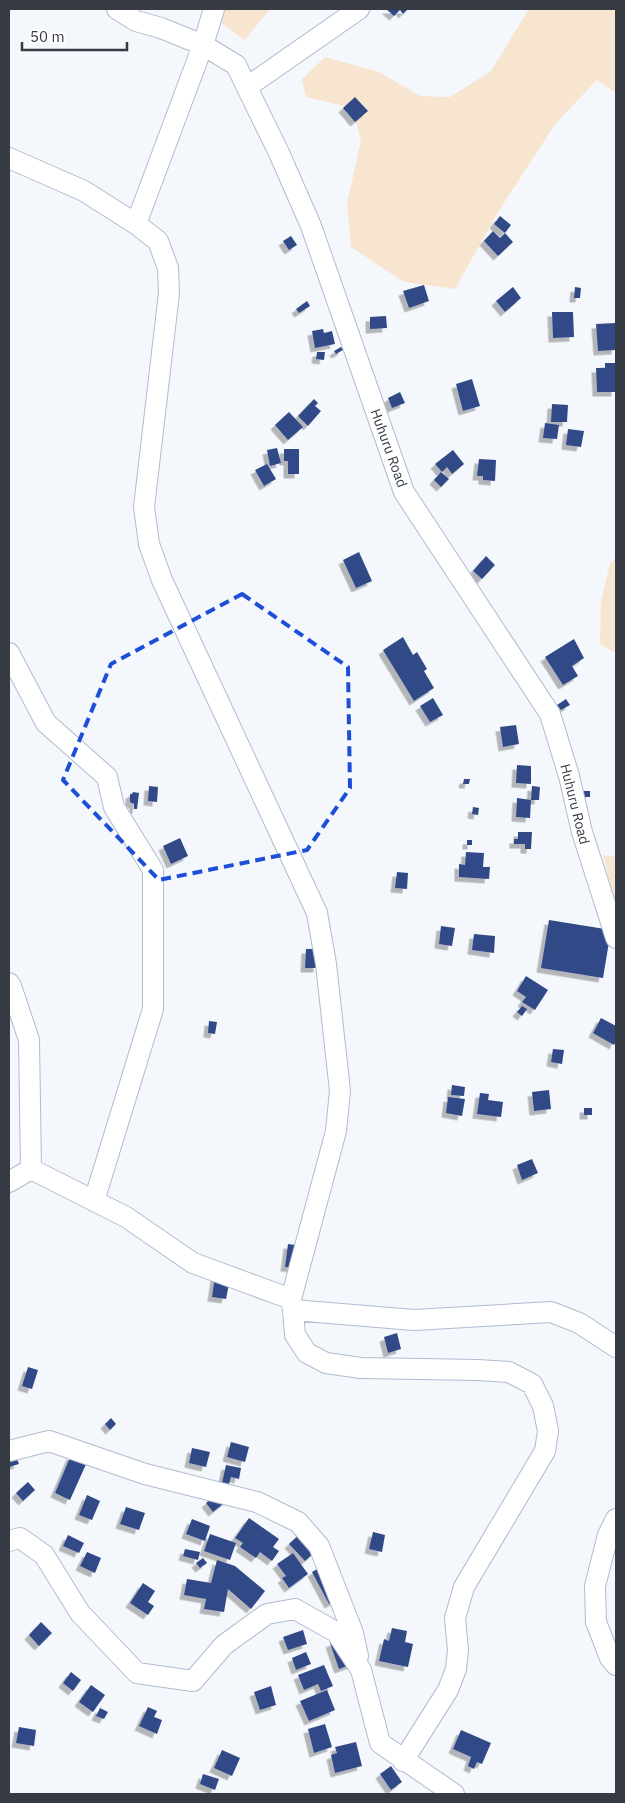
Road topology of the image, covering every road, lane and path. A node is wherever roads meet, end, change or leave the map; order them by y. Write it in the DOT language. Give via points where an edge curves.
graph roads {
  1 [pos="116,9"];
  2 [pos="214,9"];
  3 [pos="358,9"];
  4 [pos="203,45"];
  5 [pos="247,87"];
  6 [pos="9,158"];
  7 [pos="136,224"];
  8 [pos="9,653"];
  9 [pos="616,938"];
  10 [pos="9,984"];
  11 [pos="31,1169"];
  12 [pos="9,1182"];
  13 [pos="94,1201"];
  14 [pos="292,1304"];
  15 [pos="616,1347"];
  16 [pos="9,1451"];
  17 [pos="616,1519"];
  18 [pos="9,1541"];
  19 [pos="616,1665"];
  20 [pos="361,1670"];
  21 [pos="403,1761"];
  22 [pos="454,1794"];
  1 -- 4 [label="street, Huhuru Road" via="136,21"];
  2 -- 4 [label="street"];
  3 -- 5 [label="street"];
  4 -- 5 [label="street, Huhuru Road" via="236,65"];
  4 -- 7 [label="street"];
  5 -- 9 [label="street, Huhuru Road" via="311,226 404,492 550,714 582,832"];
  6 -- 7 [label="street" via="84,191"];
  7 -- 14 [label="street" via="158,241 168,268 169,292 144,507 149,544 162,580 317,913 326,964 340,1091 336,1131"];
  8 -- 13 [label="street" via="46,723 107,777 114,807 153,870 153,1009"];
  10 -- 11 [label="street" via="29,1040"];
  11 -- 12 [label="street"];
  11 -- 13 [label="street"];
  13 -- 14 [label="street" via="126,1217 193,1263"];
  14 -- 15 [label="street" via="414,1320 551,1312 579,1323"];
  14 -- 21 [label="street" via="295,1335 307,1353 326,1363 361,1368 509,1372 532,1384 543,1406 548,1431 545,1451 464,1587 455,1618 456,1669 448,1690"];
  16 -- 20 [label="street" via="49,1441 145,1474 257,1502 298,1522 319,1546 353,1633"];
  17 -- 19 [label="street" via="608,1535 595,1586 596,1622"];
  18 -- 20 [label="street" via="20,1538 44,1555 80,1613 137,1673 193,1681 224,1645 267,1614 294,1609 336,1632"];
  20 -- 21 [label="street" via="380,1743"];
  21 -- 22 [label="street"];
}
